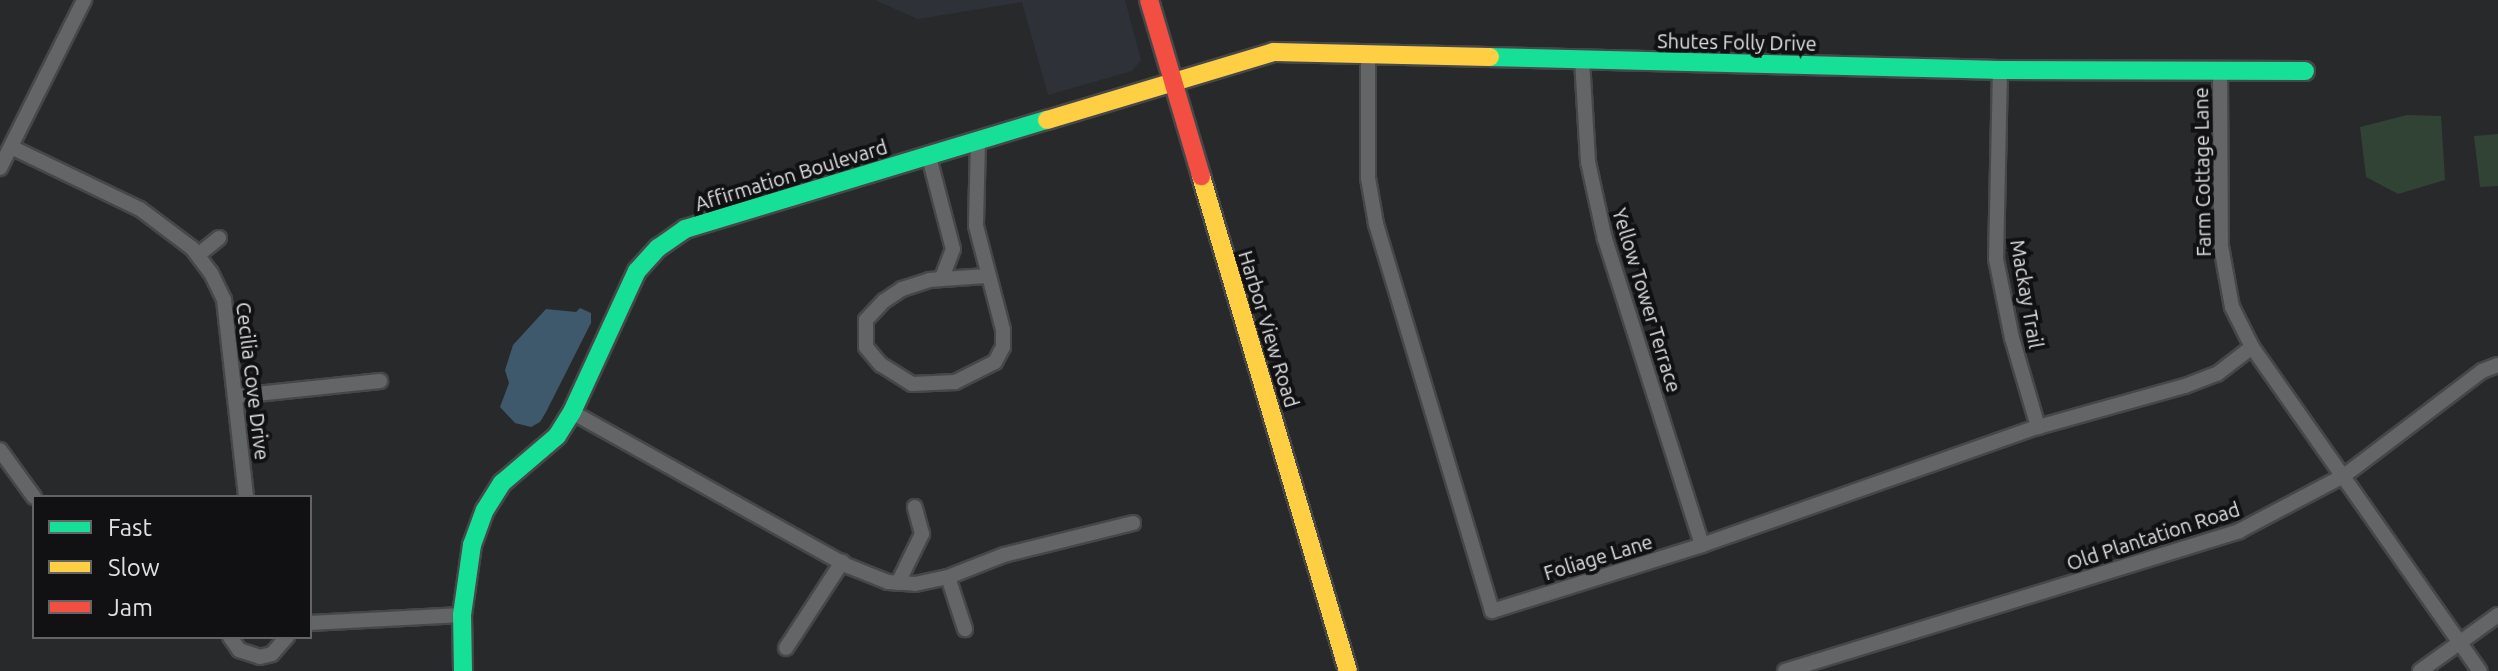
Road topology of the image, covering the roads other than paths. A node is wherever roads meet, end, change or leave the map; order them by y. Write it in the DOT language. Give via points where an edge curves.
graph roads {
  1 [pos="84,0"];
  2 [pos="1149,0"];
  3 [pos="1368,57"];
  4 [pos="1582,60"];
  5 [pos="2000,70"];
  6 [pos="2305,71"];
  7 [pos="2220,72"];
  8 [pos="1173,84"];
  9 [pos="978,142"];
  10 [pos="11,147"];
  11 [pos="929,157"];
  12 [pos="0,168"];
  13 [pos="219,238"];
  14 [pos="198,255"];
  15 [pos="986,276"];
  16 [pos="942,278"];
  17 [pos="2252,347"];
  18 [pos="2498,365"];
  19 [pos="380,381"];
  20 [pos="237,396"];
  21 [pos="572,412"];
  22 [pos="2038,427"];
  23 [pos="0,450"];
  24 [pos="2345,475"];
  25 [pos="33,495"];
  26 [pos="246,495"];
  27 [pos="915,507"];
  28 [pos="1133,523"];
  29 [pos="1702,545"];
  30 [pos="842,562"];
  31 [pos="948,577"];
  32 [pos="898,583"];
  33 [pos="462,615"];
  34 [pos="2498,615"];
  35 [pos="312,623"];
  36 [pos="965,629"];
  37 [pos="231,639"];
  38 [pos="285,639"];
  39 [pos="2459,642"];
  40 [pos="786,648"];
  41 [pos="261,664"];
  42 [pos="463,671"];
  43 [pos="1348,671"];
  44 [pos="1785,671"];
  45 [pos="2420,671"];
  46 [pos="2480,671"];
  1 -- 10 [label="street"];
  2 -- 8 [label="street, Harbor View Road"];
  3 -- 4 [label="street, Shutes Folly Drive"];
  3 -- 8 [label="street, Shutes Folly Drive" via="1273,52"];
  3 -- 29 [label="street, Foliage Lane" via="1368,178 1376,224 1492,611"];
  4 -- 5 [label="street, Shutes Folly Drive"];
  4 -- 29 [label="street, Yellow Tower Terrace" via="1588,162 1605,239"];
  5 -- 7 [label="street, Shutes Folly Drive"];
  5 -- 22 [label="street, Mackay Trail" via="1996,259"];
  6 -- 7 [label="street, Shutes Folly Drive"];
  7 -- 17 [label="street, Farm Cottage Lane" via="2221,246 2232,307"];
  8 -- 9 [label="street, Affirmation Boulevard"];
  8 -- 43 [label="street, Harbor View Road"];
  9 -- 11 [label="street, Affirmation Boulevard"];
  9 -- 15 [label="street" via="976,226"];
  10 -- 12 [label="street"];
  10 -- 14 [label="street, Cecilia Cove Drive" via="140,209"];
  11 -- 16 [label="street" via="953,249"];
  11 -- 21 [label="street, Affirmation Boulevard" via="685,229 658,248 637,271"];
  13 -- 14 [label="street"];
  14 -- 20 [label="street, Cecilia Cove Drive" via="224,300"];
  15 -- 16 [label="street"];
  15 -- 16 [label="street" via="1003,330 1003,347 995,362 955,382 912,384 881,365 866,347 866,320 902,289"];
  17 -- 22 [label="street, Foliage Lane" via="2217,374"];
  17 -- 24 [label="street, Farm Cottage Lane"];
  18 -- 24 [label="street, Old Plantation Road" via="2482,371"];
  19 -- 20 [label="street"];
  20 -- 26 [label="street, Cecilia Cove Drive"];
  21 -- 30 [label="street"];
  21 -- 33 [label="street, Affirmation Boulevard" via="557,436 502,483 485,510 472,545"];
  22 -- 29 [label="street, Foliage Lane"];
  23 -- 25 [label="street"];
  24 -- 39 [label="street, Farm Cottage Lane"];
  24 -- 44 [label="street, Old Plantation Road" via="2239,531"];
  27 -- 32 [label="street" via="922,534"];
  28 -- 31 [label="street" via="1004,555"];
  30 -- 32 [label="street"];
  30 -- 40 [label="street"];
  31 -- 32 [label="street"];
  31 -- 36 [label="street"];
  33 -- 35 [label="street"];
  33 -- 42 [label="street, Affirmation Boulevard"];
  34 -- 39 [label="street"];
  37 -- 41 [label="street"];
  38 -- 41 [label="street"];
  39 -- 45 [label="street"];
  39 -- 46 [label="street, Farm Cottage Lane"];
}
